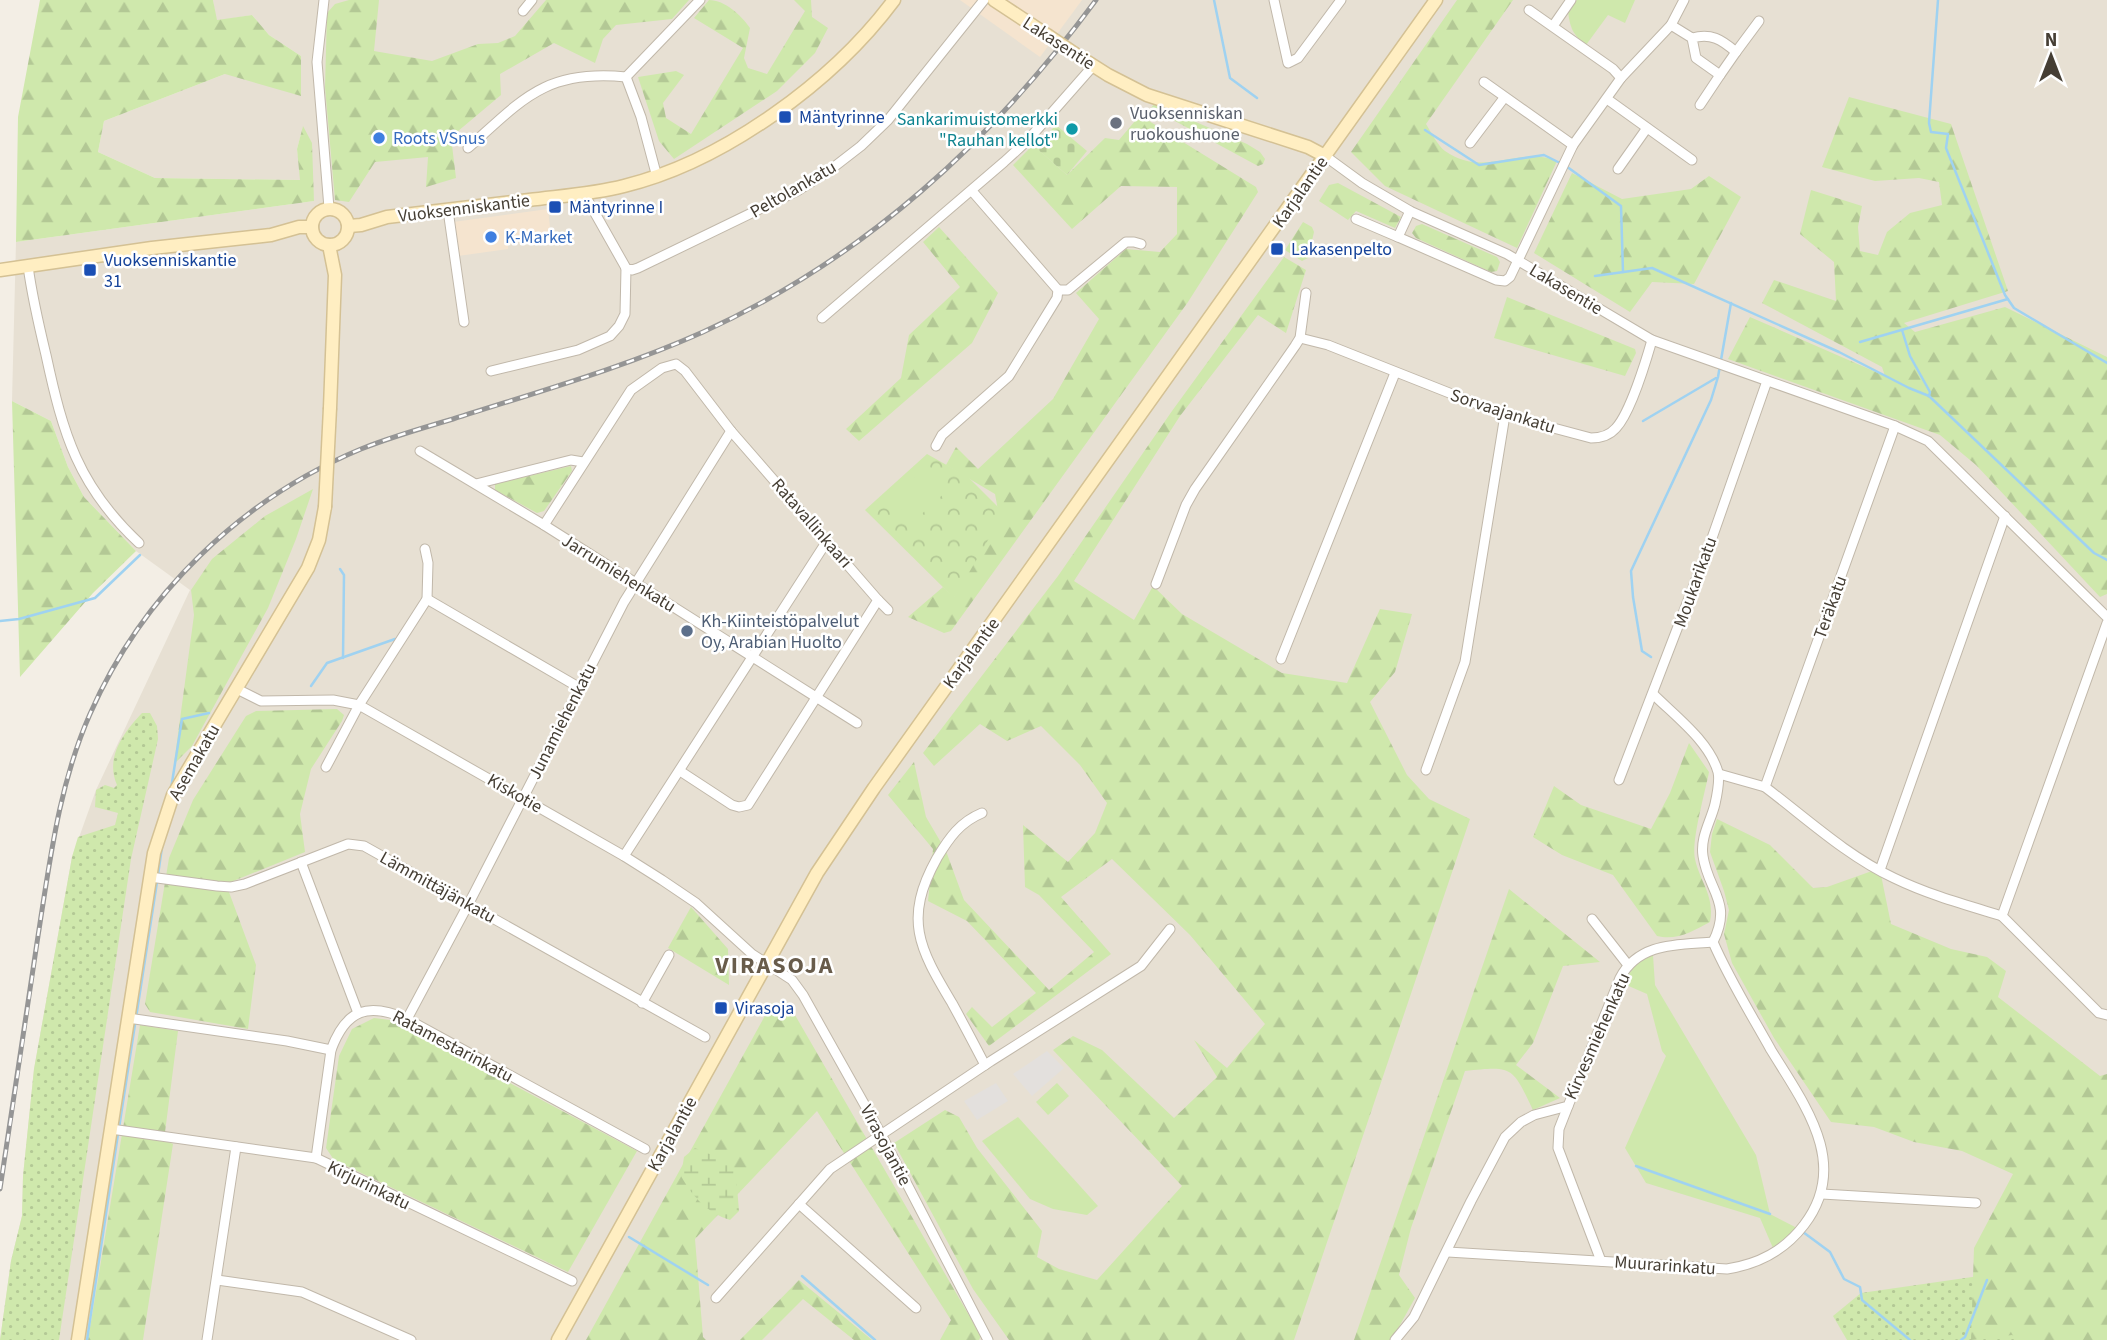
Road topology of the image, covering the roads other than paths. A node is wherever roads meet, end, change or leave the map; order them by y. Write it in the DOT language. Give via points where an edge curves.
graph roads {
  1 [pos="324,0"];
  2 [pos="532,0"];
  3 [pos="700,0"];
  4 [pos="894,0"];
  5 [pos="984,0"];
  6 [pos="994,0"];
  7 [pos="1275,0"];
  8 [pos="1341,0"];
  9 [pos="1436,0"];
  10 [pos="1571,0"];
  11 [pos="1685,0"];
  12 [pos="1529,10"];
  13 [pos="523,11"];
  14 [pos="1759,21"];
  15 [pos="1671,25"];
  16 [pos="1553,26"];
  17 [pos="1692,38"];
  18 [pos="1736,52"];
  19 [pos="1093,66"];
  20 [pos="1720,75"];
  21 [pos="626,77"];
  22 [pos="1621,78"];
  23 [pos="1484,82"];
  24 [pos="1504,97"];
  25 [pos="1607,99"];
  26 [pos="1700,105"];
  27 [pos="1647,128"];
  28 [pos="1471,143"];
  29 [pos="1573,145"];
  30 [pos="468,148"];
  31 [pos="1325,156"];
  32 [pos="1692,160"];
  33 [pos="1618,169"];
  34 [pos="657,177"];
  35 [pos="972,191"];
  36 [pos="586,193"];
  37 [pos="329,208"];
  38 [pos="448,210"];
  39 [pos="1410,211"];
  40 [pos="1356,219"];
  41 [pos="349,226"];
  42 [pos="312,227"];
  43 [pos="1398,237"];
  44 [pos="1141,244"];
  45 [pos="330,245"];
  46 [pos="1519,261"];
  47 [pos="28,267"];
  48 [pos="626,268"];
  49 [pos="3,270"];
  50 [pos="1058,290"];
  51 [pos="1306,293"];
  52 [pos="822,318"];
  53 [pos="464,322"];
  54 [pos="1300,338"];
  55 [pos="1652,340"];
  56 [pos="491,371"];
  57 [pos="1395,373"];
  58 [pos="1767,381"];
  59 [pos="1505,415"];
  60 [pos="1895,426"];
  61 [pos="731,431"];
  62 [pos="936,446"];
  63 [pos="420,451"];
  64 [pos="583,462"];
  65 [pos="476,484"];
  66 [pos="2005,516"];
  67 [pos="544,526"];
  68 [pos="827,541"];
  69 [pos="139,543"];
  70 [pos="425,550"];
  71 [pos="634,584"];
  72 [pos="1156,584"];
  73 [pos="427,599"];
  74 [pos="878,600"];
  75 [pos="888,610"];
  76 [pos="2107,617"];
  77 [pos="2107,623"];
  78 [pos="751,656"];
  79 [pos="1281,659"];
  80 [pos="580,688"];
  81 [pos="237,689"];
  82 [pos="1653,694"];
  83 [pos="816,698"];
  84 [pos="359,705"];
  85 [pos="857,723"];
  86 [pos="326,766"];
  87 [pos="1426,770"];
  88 [pos="680,771"];
  89 [pos="1718,774"];
  90 [pos="1619,780"];
  91 [pos="1765,787"];
  92 [pos="523,797"];
  93 [pos="982,813"];
  94 [pos="624,856"];
  95 [pos="301,862"];
  96 [pos="1880,870"];
  97 [pos="150,877"];
  98 [pos="469,904"];
  99 [pos="2002,916"];
  100 [pos="1592,919"];
  101 [pos="1170,929"];
  102 [pos="1713,942"];
  103 [pos="669,955"];
  104 [pos="766,963"];
  105 [pos="1628,965"];
  106 [pos="642,1003"];
  107 [pos="358,1013"];
  108 [pos="2103,1014"];
  109 [pos="128,1018"];
  110 [pos="407,1018"];
  111 [pos="705,1037"];
  112 [pos="331,1050"];
  113 [pos="985,1065"];
  114 [pos="1568,1106"];
  115 [pos="111,1129"];
  116 [pos="881,1134"];
  117 [pos="236,1147"];
  118 [pos="645,1149"];
  119 [pos="316,1158"];
  120 [pos="1822,1194"];
  121 [pos="1976,1203"];
  122 [pos="799,1204"];
  123 [pos="1448,1252"];
  124 [pos="1601,1261"];
  125 [pos="217,1280"];
  126 [pos="572,1281"];
  127 [pos="716,1298"];
  128 [pos="916,1308"];
  129 [pos="78,1340"];
  130 [pos="207,1340"];
  131 [pos="411,1340"];
  132 [pos="558,1340"];
  133 [pos="988,1340"];
  134 [pos="1398,1340"];
  1 -- 37 [label="street" via="317,62"];
  2 -- 13 [label="street"];
  3 -- 21 [label="street"];
  4 -- 34 [label="street, Vuoksenniskantie" via="851,50 786,106 701,157"];
  5 -- 48 [label="street, Peltolankatu" via="888,120 830,170 797,191 632,271"];
  6 -- 19 [label="street, Lakasentie, bridge"];
  7 -- 8 [label="street" via="1288,63 1298,58"];
  9 -- 31 [label="street, Karjalantie"];
  10 -- 16 [label="street"];
  11 -- 15 [label="street"];
  12 -- 16 [label="street"];
  14 -- 18 [label="street"];
  15 -- 17 [label="street"];
  15 -- 22 [label="street"];
  16 -- 22 [label="street"];
  17 -- 18 [label="street" via="1713,36"];
  17 -- 20 [label="street" via="1696,58"];
  18 -- 20 [label="street"];
  19 -- 31 [label="street, Lakasentie" via="1147,95"];
  19 -- 35 [label="street" via="1027,141"];
  20 -- 26 [label="street"];
  21 -- 30 [label="street" via="595,75 543,86"];
  21 -- 34 [label="street"];
  22 -- 25 [label="street"];
  23 -- 24 [label="street"];
  24 -- 28 [label="street"];
  24 -- 29 [label="street"];
  25 -- 27 [label="street"];
  25 -- 29 [label="street"];
  27 -- 32 [label="street"];
  27 -- 33 [label="street"];
  29 -- 46 [label="street"];
  31 -- 39 [label="street, Lakasentie"];
  31 -- 104 [label="street, Karjalantie" via="874,788 817,873"];
  34 -- 36 [label="street, Vuoksenniskantie"];
  35 -- 50 [label="street"];
  35 -- 52 [label="street"];
  36 -- 38 [label="street, Vuoksenniskantie"];
  36 -- 48 [label="street"];
  37 -- 41 [label="street" via="341,211"];
  37 -- 42 [label="street" via="317,214"];
  38 -- 41 [label="street, Vuoksenniskantie"];
  38 -- 53 [label="street"];
  39 -- 43 [label="street"];
  39 -- 46 [label="street, Lakasentie"];
  40 -- 43 [label="street"];
  41 -- 45 [label="street" via="343,240"];
  42 -- 45 [label="street" via="315,237"];
  42 -- 47 [label="street"];
  43 -- 46 [label="street" via="1496,280 1510,277"];
  44 -- 50 [label="street" via="1126,242 1068,290"];
  45 -- 81 [label="street, Asemakatu, bridge" via="335,275 325,507 308,568"];
  46 -- 55 [label="street, Lakasentie"];
  47 -- 49 [label="street"];
  47 -- 69 [label="street" via="55,400 75,459 104,508"];
  48 -- 56 [label="street" via="625,314 610,336 578,350"];
  50 -- 62 [label="street" via="1009,376 942,435"];
  51 -- 54 [label="street"];
  54 -- 57 [label="street, Sorvaajankatu"];
  54 -- 72 [label="street" via="1195,489"];
  55 -- 58 [label="street, Lakasentie"];
  55 -- 59 [label="street, Sorvaajankatu" via="1628,408 1607,435 1591,438"];
  57 -- 59 [label="street, Sorvaajankatu"];
  57 -- 79 [label="street"];
  58 -- 60 [label="street, Lakasentie"];
  58 -- 82 [label="street, Moukarikatu"];
  59 -- 87 [label="street" via="1465,662"];
  60 -- 66 [label="street, Lakasentie" via="1937,448"];
  60 -- 91 [label="street, Teräkatu"];
  61 -- 64 [label="street, Ratavallinkaari" via="682,367 669,365 631,390"];
  61 -- 68 [label="street, Ratavallinkaari"];
  61 -- 71 [label="street, Junamiehenkatu"];
  63 -- 65 [label="street, Jarrumiehenkatu"];
  64 -- 65 [label="street" via="571,460"];
  64 -- 67 [label="street, Ratavallinkaari"];
  65 -- 67 [label="street, Jarrumiehenkatu"];
  66 -- 76 [label="street, Lakasentie"];
  66 -- 96 [label="street"];
  67 -- 71 [label="street, Jarrumiehenkatu"];
  68 -- 74 [label="street, Ratavallinkaari"];
  68 -- 78 [label="street"];
  70 -- 73 [label="street"];
  71 -- 78 [label="street, Jarrumiehenkatu"];
  71 -- 80 [label="street, Junamiehenkatu"];
  73 -- 80 [label="street"];
  73 -- 84 [label="street"];
  74 -- 75 [label="street, Ratavallinkaari"];
  74 -- 83 [label="street"];
  77 -- 99 [label="street"];
  78 -- 83 [label="street, Jarrumiehenkatu"];
  78 -- 88 [label="street"];
  80 -- 92 [label="street, Junamiehenkatu"];
  81 -- 84 [label="street, Kiskotie" via="261,701 333,700"];
  81 -- 97 [label="street, Asemakatu" via="173,795"];
  82 -- 89 [label="street" via="1699,741"];
  82 -- 90 [label="street, Moukarikatu"];
  83 -- 85 [label="street, Jarrumiehenkatu"];
  83 -- 88 [label="street" via="748,805 732,805"];
  84 -- 86 [label="street"];
  84 -- 92 [label="street, Kiskotie"];
  88 -- 94 [label="street"];
  89 -- 91 [label="street"];
  89 -- 102 [label="street" via="1702,851 1722,908"];
  91 -- 96 [label="street"];
  92 -- 94 [label="street, Kiskotie"];
  92 -- 98 [label="street, Junamiehenkatu"];
  93 -- 113 [label="street" via="956,830 927,876 919,922 922,951"];
  94 -- 104 [label="street, Kiskotie" via="696,903"];
  95 -- 97 [label="street, Lämmittäjänkatu" via="231,887"];
  95 -- 98 [label="street, Lämmittäjänkatu" via="355,843"];
  95 -- 107 [label="street"];
  96 -- 99 [label="street" via="1939,897"];
  97 -- 109 [label="street, Asemakatu"];
  98 -- 106 [label="street, Lämmittäjänkatu"];
  98 -- 110 [label="street, Junamiehenkatu"];
  99 -- 108 [label="street"];
  100 -- 105 [label="street"];
  101 -- 113 [label="street" via="1140,966"];
  102 -- 105 [label="street, Kirvesmiehenkatu" via="1657,947"];
  102 -- 120 [label="street" via="1812,1118 1822,1148"];
  103 -- 106 [label="street"];
  104 -- 116 [label="street, Virasojantie" via="792,980 803,995"];
  104 -- 132 [label="street, Karjalantie"];
  105 -- 114 [label="street, Kirvesmiehenkatu"];
  106 -- 111 [label="street, Lämmittäjänkatu"];
  107 -- 110 [label="street, Ratamestarinkatu" via="382,1009"];
  107 -- 112 [label="street" via="341,1029"];
  109 -- 112 [label="street"];
  109 -- 115 [label="street, Asemakatu"];
  110 -- 118 [label="street, Ratamestarinkatu"];
  112 -- 119 [label="street"];
  113 -- 116 [label="street"];
  114 -- 123 [label="street, Kirvesmiehenkatu" via="1534,1115 1505,1137"];
  114 -- 124 [label="street" via="1558,1148"];
  115 -- 117 [label="street, Kirjurinkatu"];
  115 -- 129 [label="street, Asemakatu"];
  116 -- 122 [label="street" via="830,1169"];
  116 -- 133 [label="street, Virasojantie"];
  117 -- 119 [label="street, Kirjurinkatu"];
  117 -- 125 [label="street"];
  119 -- 126 [label="street, Kirjurinkatu"];
  120 -- 121 [label="street"];
  120 -- 124 [label="street, Muurarinkatu" via="1787,1244 1743,1267"];
  122 -- 127 [label="street"];
  122 -- 128 [label="street"];
  123 -- 124 [label="street, Muurarinkatu"];
  123 -- 134 [label="street, Kirvesmiehenkatu"];
  125 -- 130 [label="street"];
  125 -- 131 [label="street" via="303,1292"];
}
